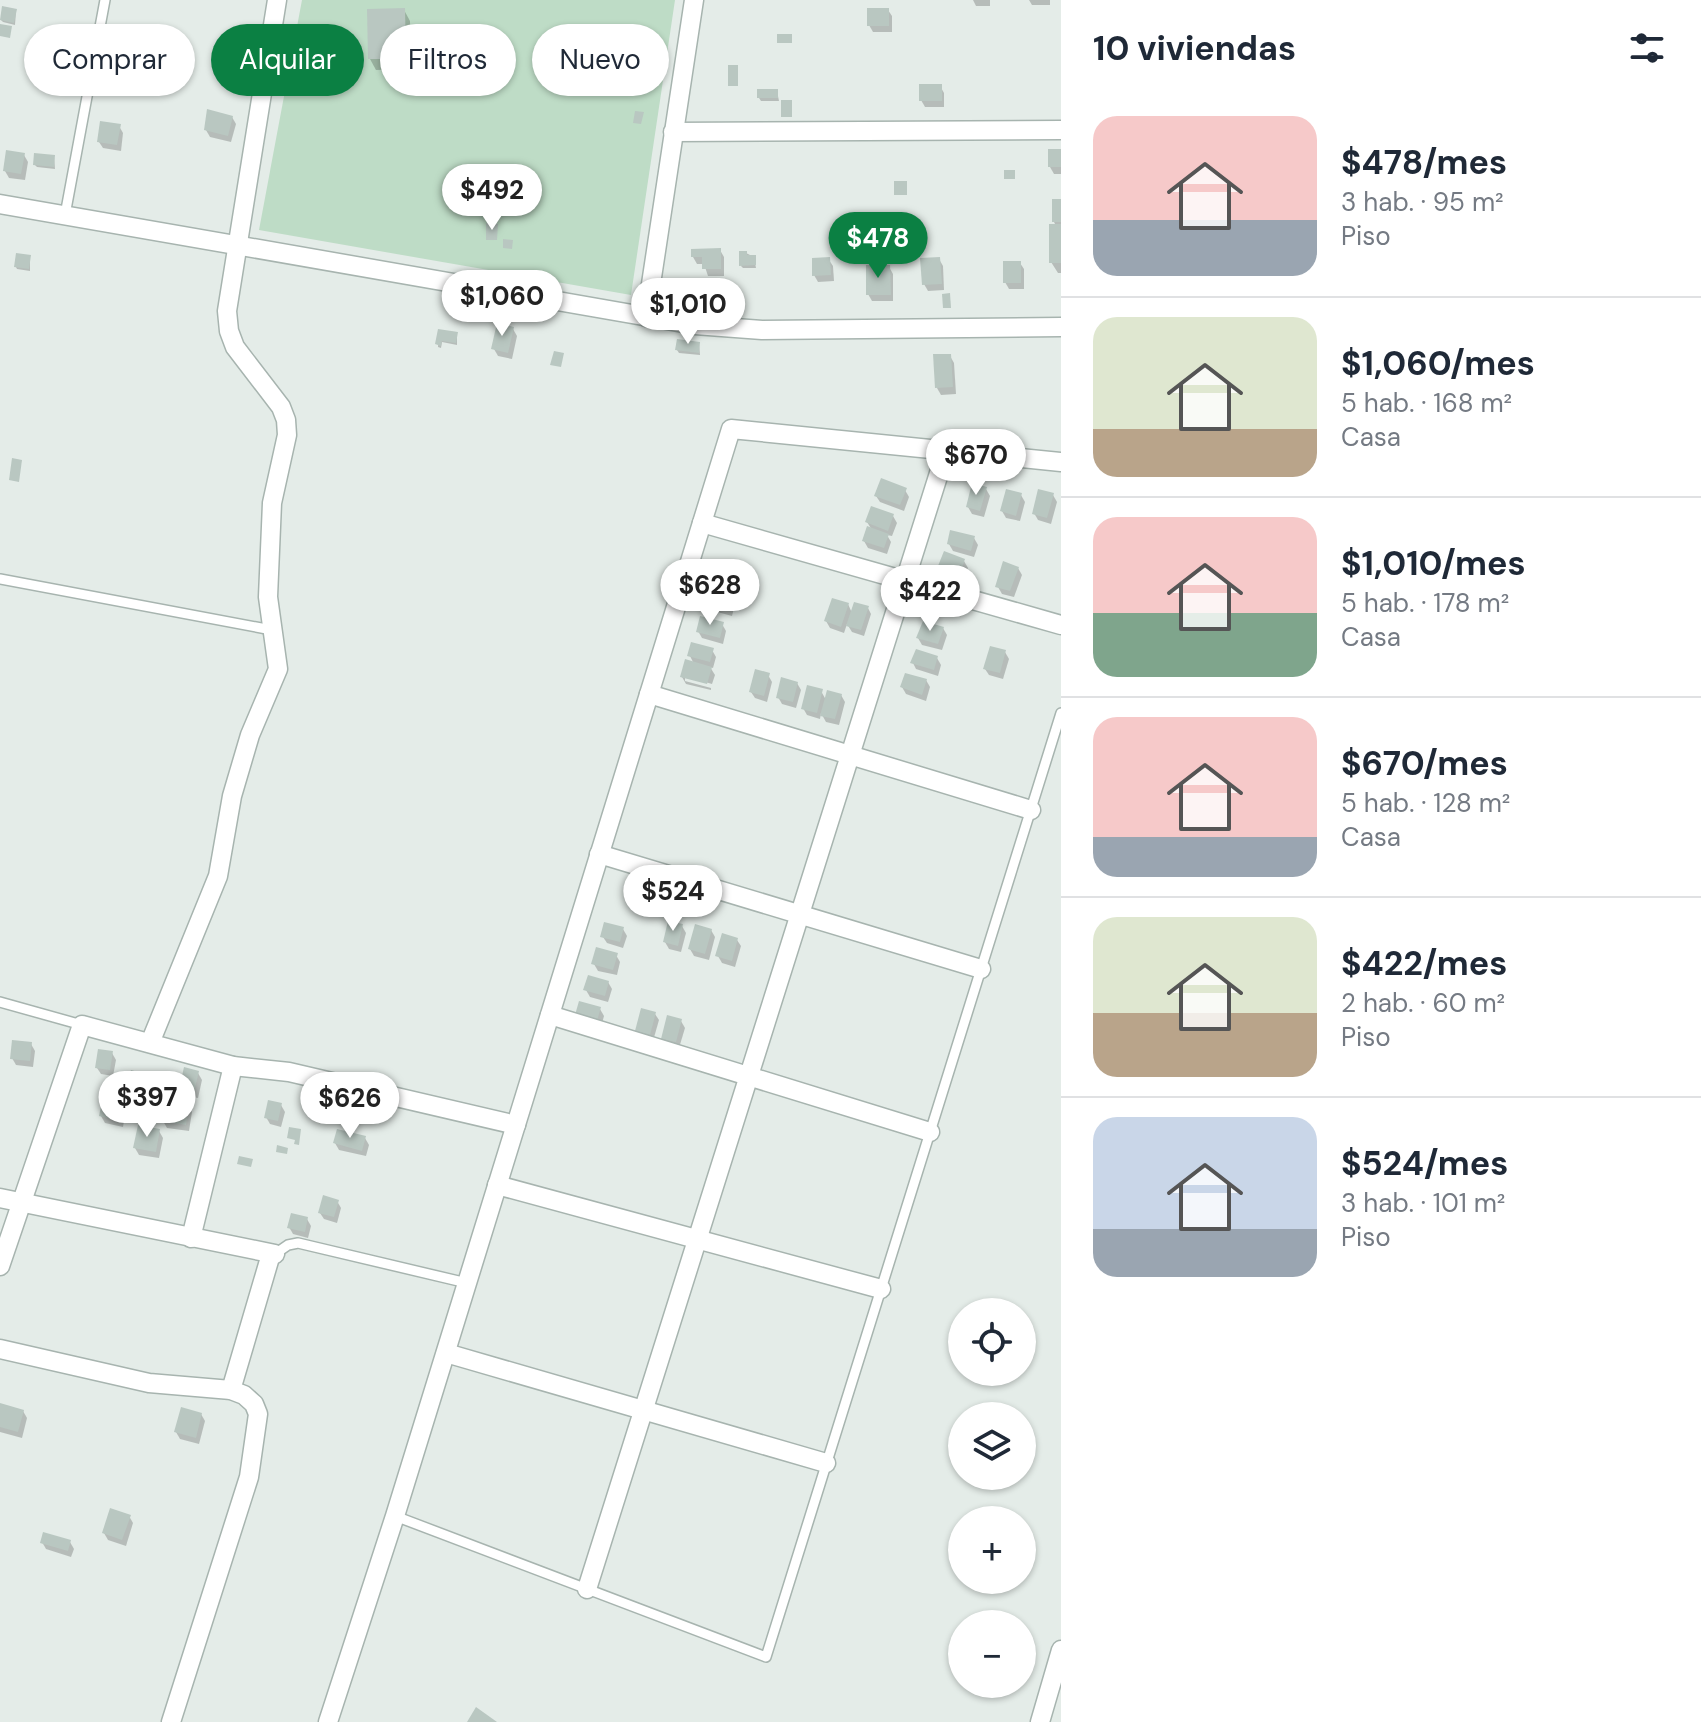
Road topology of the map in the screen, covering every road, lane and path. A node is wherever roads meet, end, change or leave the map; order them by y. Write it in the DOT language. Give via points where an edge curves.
graph roads {
  1 [pos="105,0"];
  2 [pos="277,0"];
  3 [pos="694,0"];
  4 [pos="1061,130"];
  5 [pos="673,132"];
  6 [pos="0,204"];
  7 [pos="65,215"];
  8 [pos="238,245"];
  9 [pos="646,317"];
  10 [pos="1061,327"];
  11 [pos="946,451"];
  12 [pos="1061,462"];
  13 [pos="702,523"];
  14 [pos="0,579"];
  15 [pos="905,581"];
  16 [pos="1061,625"];
  17 [pos="272,630"];
  18 [pos="649,694"];
  19 [pos="1061,713"];
  20 [pos="850,755"];
  21 [pos="1031,810"];
  22 [pos="599,854"];
  23 [pos="800,914"];
  24 [pos="981,969"];
  25 [pos="0,1002"];
  26 [pos="550,1015"];
  27 [pos="82,1025"];
  28 [pos="150,1043"];
  29 [pos="233,1066"];
  30 [pos="748,1076"];
  31 [pos="516,1125"];
  32 [pos="930,1132"];
  33 [pos="497,1185"];
  34 [pos="0,1198"];
  35 [pos="21,1203"];
  36 [pos="191,1238"];
  37 [pos="697,1239"];
  38 [pos="273,1254"];
  39 [pos="0,1266"];
  40 [pos="467,1283"];
  41 [pos="881,1289"];
  42 [pos="0,1349"];
  43 [pos="446,1353"];
  44 [pos="231,1390"];
  45 [pos="643,1410"];
  46 [pos="826,1463"];
  47 [pos="395,1516"];
  48 [pos="587,1589"];
  49 [pos="1061,1650"];
  50 [pos="171,1722"];
  51 [pos="328,1722"];
  52 [pos="1040,1722"];
  1 -- 7 [label="lane"];
  2 -- 8 [label="street"];
  3 -- 5 [label="street"];
  4 -- 5 [label="street"];
  5 -- 9 [label="street"];
  6 -- 7 [label="street"];
  7 -- 8 [label="street"];
  8 -- 9 [label="street"];
  8 -- 17 [label="street" via="227,311 229,331 286,420 272,503"];
  9 -- 10 [label="street" via="762,330"];
  11 -- 12 [label="street"];
  11 -- 13 [label="street" via="731,429"];
  11 -- 15 [label="street"];
  13 -- 15 [label="street"];
  13 -- 18 [label="street"];
  14 -- 17 [label="lane"];
  15 -- 16 [label="street"];
  15 -- 20 [label="street"];
  17 -- 28 [label="street" via="278,669 232,796 218,876"];
  18 -- 20 [label="street"];
  18 -- 22 [label="street"];
  19 -- 21 [label="lane"];
  20 -- 21 [label="street"];
  20 -- 23 [label="street"];
  21 -- 24 [label="lane"];
  22 -- 23 [label="street"];
  22 -- 26 [label="street"];
  23 -- 24 [label="street"];
  23 -- 30 [label="street"];
  24 -- 32 [label="lane"];
  25 -- 27 [label="lane"];
  26 -- 30 [label="street"];
  26 -- 31 [label="street"];
  27 -- 28 [label="street"];
  27 -- 35 [label="street"];
  28 -- 29 [label="street"];
  29 -- 31 [label="street" via="289,1072"];
  29 -- 36 [label="street"];
  30 -- 32 [label="street"];
  30 -- 37 [label="street"];
  31 -- 33 [label="street"];
  32 -- 41 [label="lane"];
  33 -- 37 [label="street"];
  33 -- 40 [label="street"];
  34 -- 35 [label="street"];
  35 -- 36 [label="street"];
  35 -- 39 [label="street"];
  36 -- 38 [label="street"];
  37 -- 41 [label="street"];
  37 -- 45 [label="street"];
  38 -- 40 [label="lane" via="298,1243"];
  38 -- 44 [label="street"];
  40 -- 43 [label="street"];
  41 -- 46 [label="lane"];
  42 -- 44 [label="street" via="149,1383"];
  43 -- 45 [label="street"];
  43 -- 47 [label="street"];
  44 -- 50 [label="street" via="244,1395 258,1414 249,1477"];
  45 -- 46 [label="street"];
  45 -- 48 [label="street"];
  46 -- 48 [label="lane" via="766,1657"];
  47 -- 48 [label="lane"];
  47 -- 51 [label="street"];
  49 -- 52 [label="street"];
}
